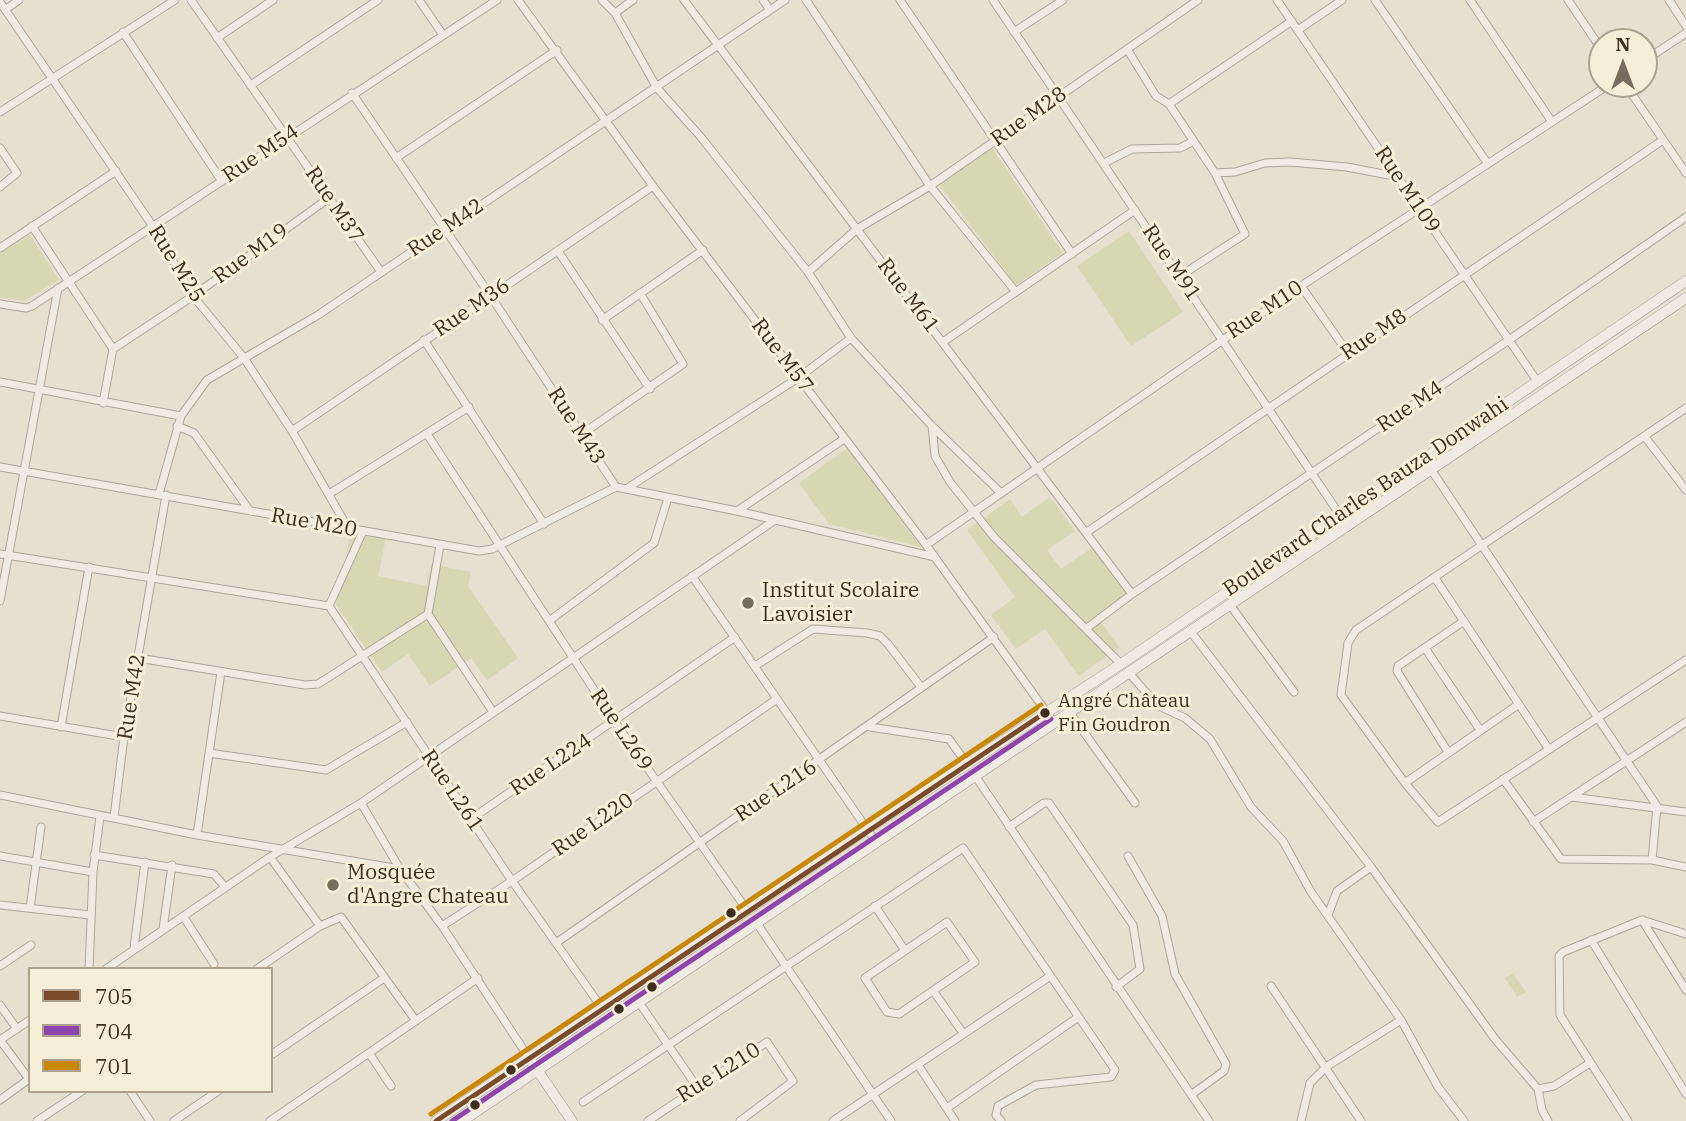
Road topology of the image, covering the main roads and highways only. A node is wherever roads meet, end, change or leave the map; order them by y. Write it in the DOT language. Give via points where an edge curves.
graph roads {
  1 [pos="1686,281"];
  2 [pos="1686,298"];
  3 [pos="529,1058"];
  4 [pos="537,1070"];
  5 [pos="436,1121"];
  6 [pos="462,1121"];
  7 [pos="572,1121"];
  1 -- 3 [label="main road, Boulevard Charles Bauza Donwahi"];
  2 -- 4 [label="main road, Boulevard Charles Bauza Donwahi"];
  3 -- 4 [label="main road"];
  3 -- 5 [label="main road, Boulevard Charles Bauza Donwahi"];
  4 -- 6 [label="main road, Boulevard Charles Bauza Donwahi"];
  4 -- 7 [label="main road"];
}
